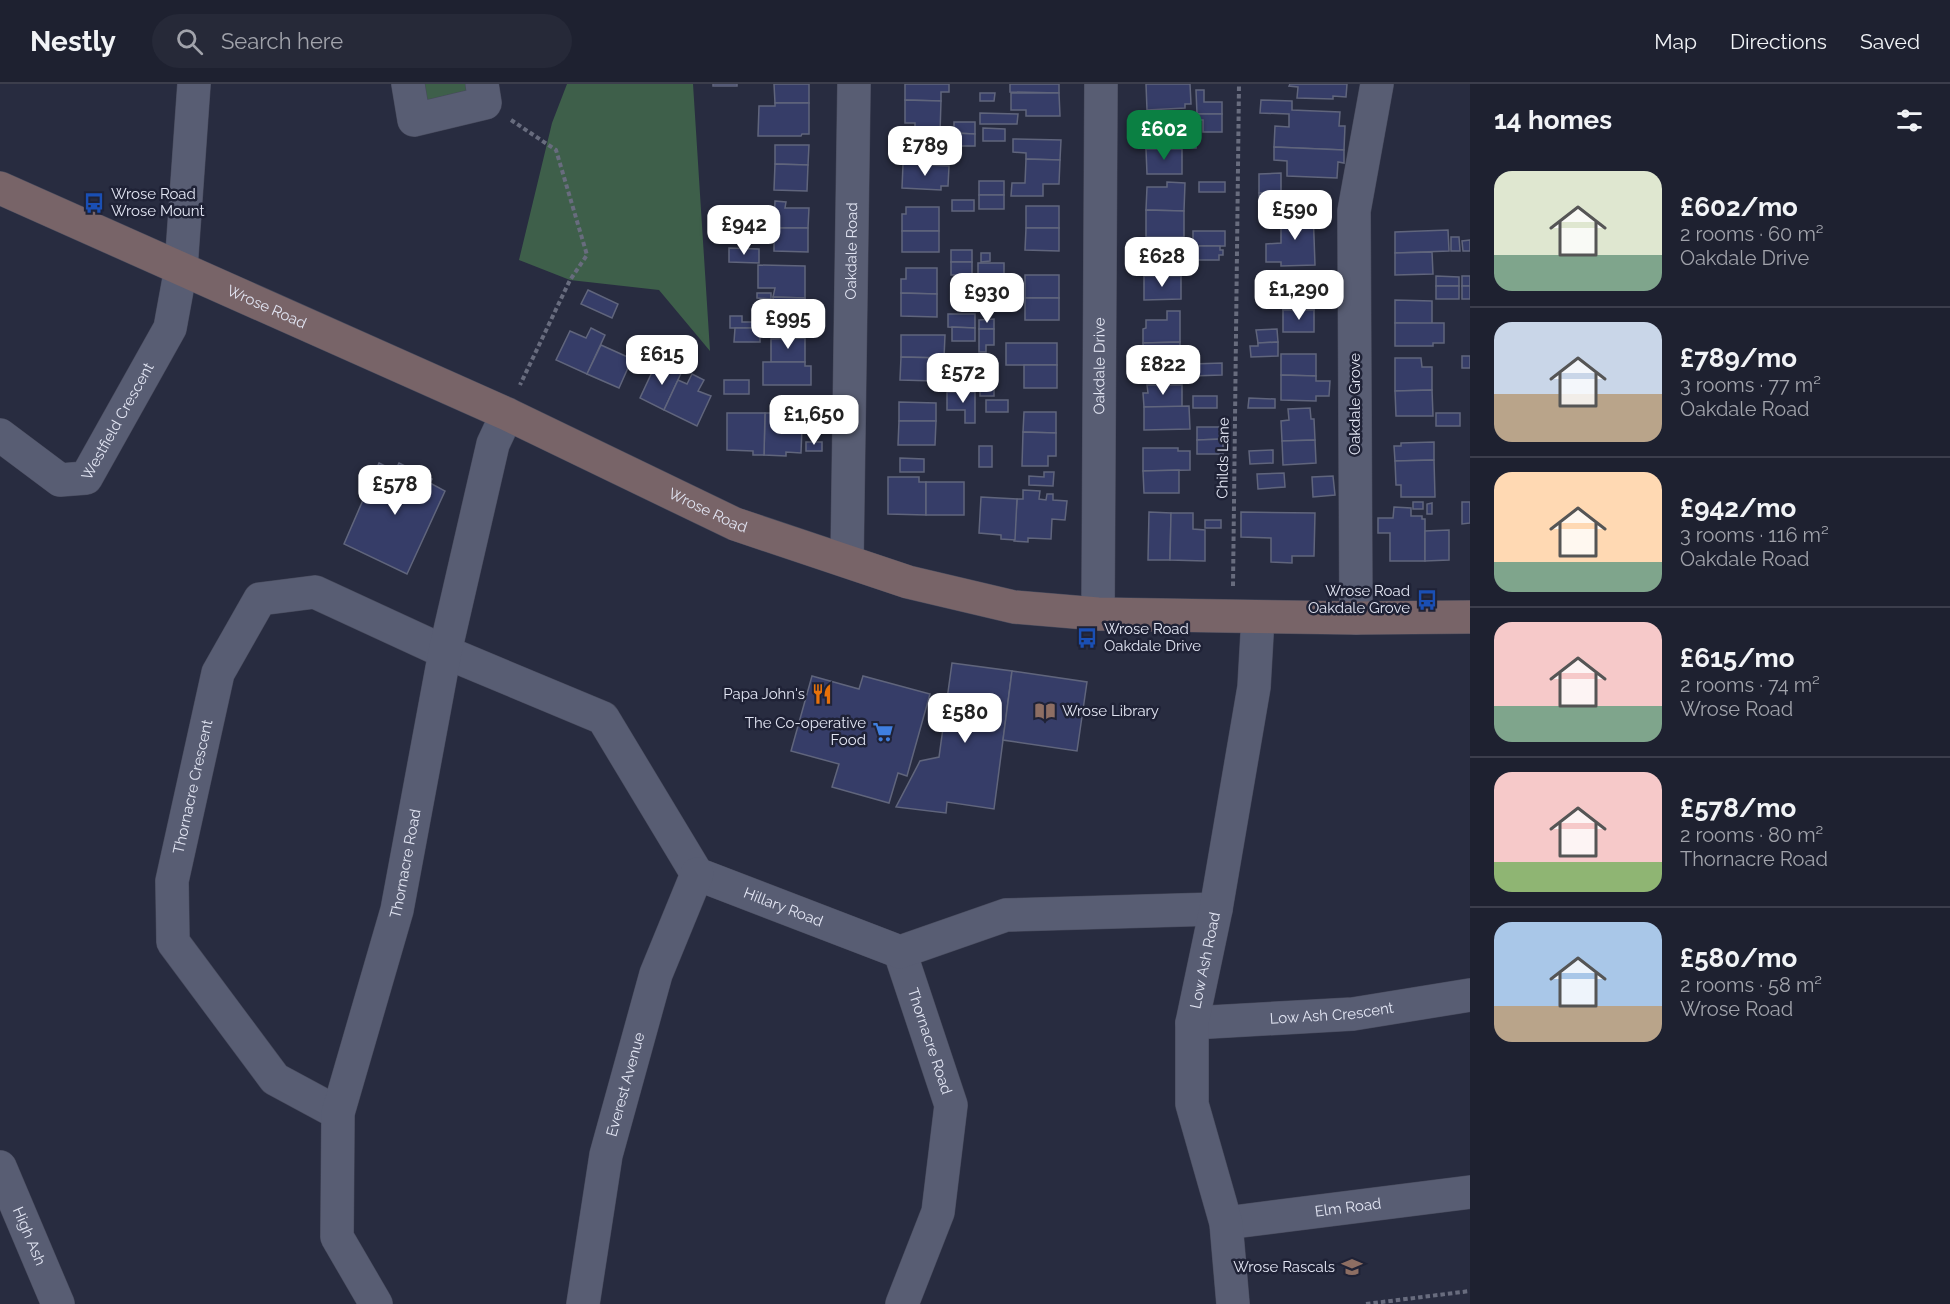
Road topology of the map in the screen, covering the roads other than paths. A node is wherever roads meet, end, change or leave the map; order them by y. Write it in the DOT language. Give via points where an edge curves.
graph roads {
  1 [pos="194,84"];
  2 [pos="408,84"];
  3 [pos="854,84"];
  4 [pos="1101,84"];
  5 [pos="1377,84"];
  6 [pos="484,94"];
  7 [pos="0,188"];
  8 [pos="182,268"];
  9 [pos="507,414"];
  10 [pos="0,435"];
  11 [pos="847,561"];
  12 [pos="1098,614"];
  13 [pos="1470,616"];
  14 [pos="1245,617"];
  15 [pos="1356,618"];
  16 [pos="445,652"];
  17 [pos="697,874"];
  18 [pos="1216,909"];
  19 [pos="900,952"];
  20 [pos="1470,995"];
  21 [pos="1192,1023"];
  22 [pos="338,1113"];
  23 [pos="0,1167"];
  24 [pos="1470,1192"];
  25 [pos="1226,1223"];
  26 [pos="58,1304"];
  27 [pos="376,1304"];
  28 [pos="583,1304"];
  29 [pos="902,1304"];
  30 [pos="1233,1304"];
  1 -- 8 [label="street"];
  2 -- 6 [label="street" via="414,120"];
  3 -- 11 [label="street, Oakdale Road"];
  4 -- 12 [label="street, Oakdale Drive"];
  5 -- 15 [label="street, Oakdale Grove" via="1354,211"];
  7 -- 8 [label="street, Wrose Road"];
  8 -- 9 [label="street, Wrose Road"];
  8 -- 10 [label="street, Westfield Crescent" via="170,328 86,478 60,480"];
  9 -- 11 [label="street, Wrose Road" via="735,524"];
  9 -- 16 [label="street, Thornacre Road" via="493,444"];
  11 -- 12 [label="street, Wrose Road" via="908,582 1014,607"];
  12 -- 14 [label="street, Wrose Road"];
  13 -- 15 [label="street, Wrose Road"];
  14 -- 15 [label="street, Wrose Road"];
  14 -- 18 [label="street, Low Ash Road" via="1254,687"];
  16 -- 17 [label="street" via="603,718"];
  16 -- 22 [label="street, Thornacre Road" via="397,910"];
  16 -- 22 [label="street, Thornacre Crescent" via="315,592 260,599 218,673 172,881 173,942 275,1079"];
  17 -- 19 [label="street, Hillary Road"];
  17 -- 28 [label="street, Everest Avenue" via="656,974 606,1155"];
  18 -- 19 [label="street" via="1006,915"];
  18 -- 21 [label="street, Low Ash Road"];
  19 -- 29 [label="street, Thornacre Road" via="951,1105 938,1212"];
  20 -- 21 [label="street, Low Ash Crescent" via="1353,1014"];
  21 -- 25 [label="street, Low Ash Road" via="1192,1104"];
  22 -- 27 [label="street, Thornacre Road" via="337,1237"];
  23 -- 26 [label="street, High Ash"];
  24 -- 25 [label="street, Elm Road"];
  25 -- 30 [label="street, Low Ash Road"];
}
